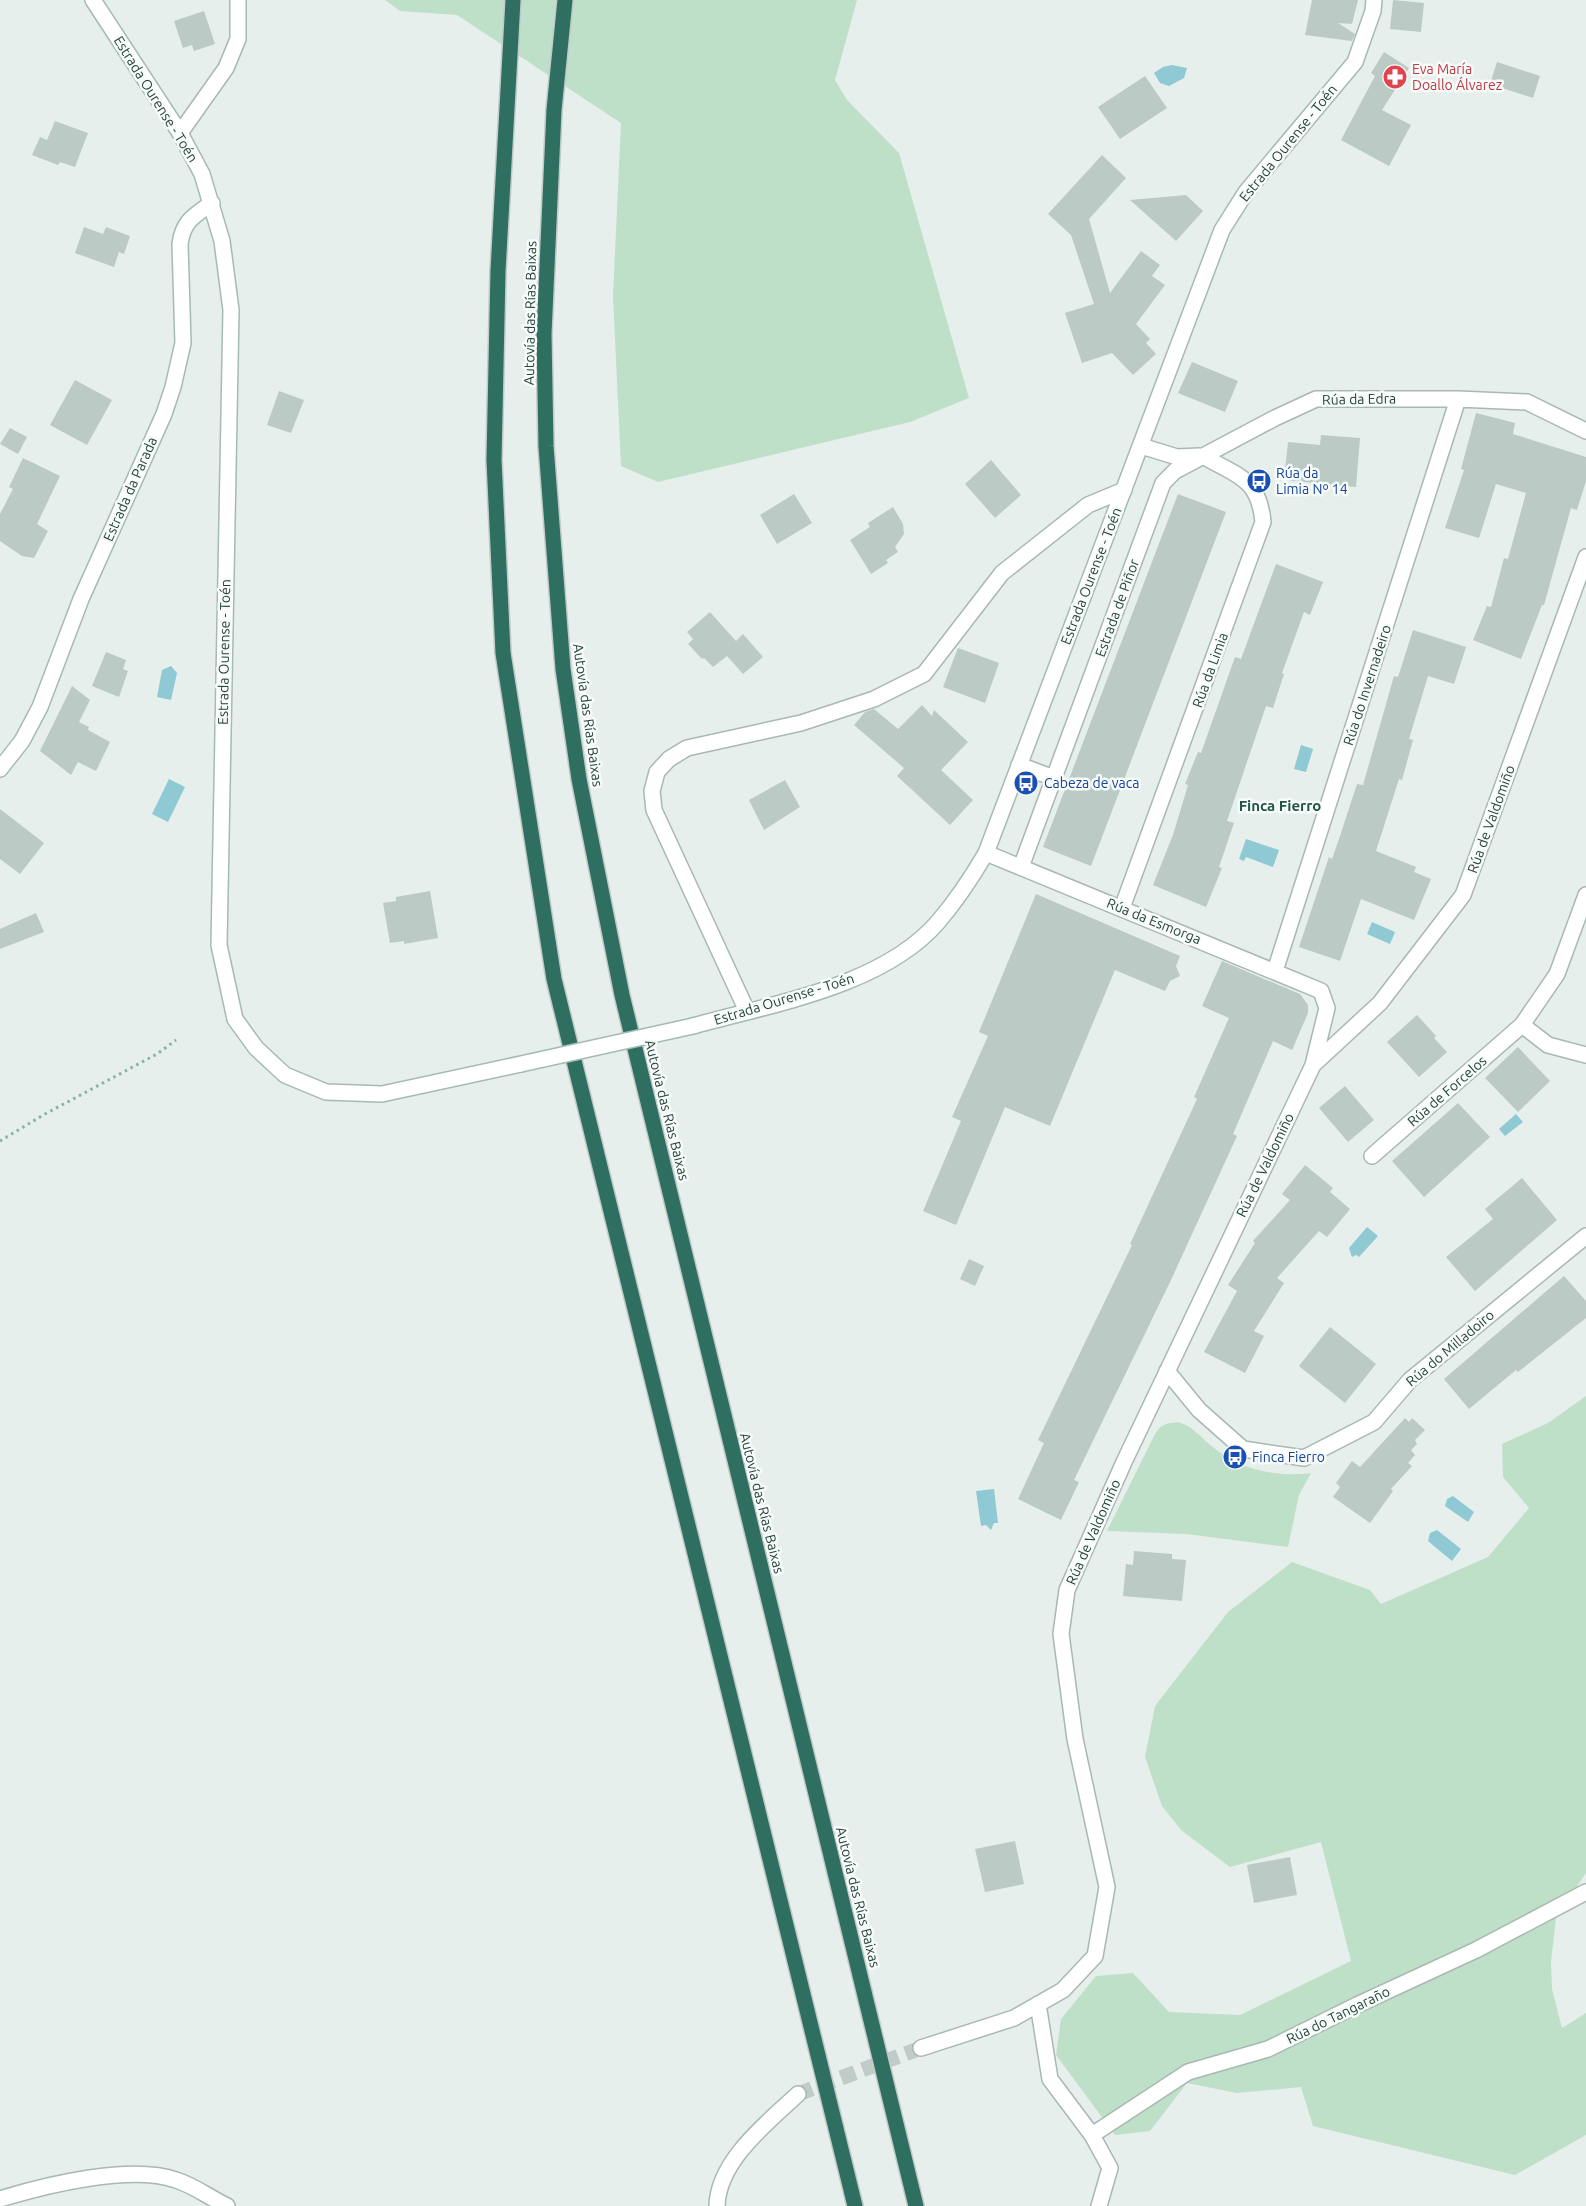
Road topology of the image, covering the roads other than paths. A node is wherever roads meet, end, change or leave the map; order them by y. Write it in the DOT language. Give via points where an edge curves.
graph roads {
  1 [pos="93,0"];
  2 [pos="238,0"];
  3 [pos="513,0"];
  4 [pos="565,0"];
  5 [pos="1374,0"];
  6 [pos="180,133"];
  7 [pos="212,203"];
  8 [pos="1458,399"];
  9 [pos="1586,431"];
  10 [pos="1141,446"];
  11 [pos="1203,456"];
  12 [pos="1124,490"];
  13 [pos="1586,557"];
  14 [pos="1020,766"];
  15 [pos="0,769"];
  16 [pos="1054,778"];
  17 [pos="986,853"];
  18 [pos="1021,867"];
  19 [pos="1586,895"];
  20 [pos="1122,908"];
  21 [pos="1275,971"];
  22 [pos="1321,990"];
  23 [pos="747,1011"];
  24 [pos="1522,1025"];
  25 [pos="1586,1055"];
  26 [pos="1313,1065"];
  27 [pos="1372,1156"];
  28 [pos="1586,1236"];
  29 [pos="1167,1371"];
  30 [pos="1586,1892"];
  31 [pos="1038,2004"];
  32 [pos="921,2048"];
  33 [pos="798,2094"];
  34 [pos="1092,2135"];
  35 [pos="0,2199"];
  36 [pos="228,2206"];
  37 [pos="717,2206"];
  38 [pos="855,2206"];
  39 [pos="916,2206"];
  40 [pos="1098,2206"];
  1 -- 6 [label="street, Estrada Ourense - Toén"];
  2 -- 6 [label="street" via="238,39 226,68"];
  3 -- 38 [label="highway" via="498,271 494,460 506,673 554,979"];
  4 -- 39 [label="highway, Autovía das Rías Baixas" via="554,110 544,334 546,446 563,669 579,779 622,996"];
  5 -- 10 [label="street, Estrada Ourense - Toén" via="1355,62 1246,192 1222,230"];
  6 -- 7 [label="street, Estrada Ourense - Toén" via="202,174"];
  7 -- 15 [label="street, Estrada da Parada" via="182,229 182,343 164,414 81,599 40,707 22,741"];
  7 -- 23 [label="street, Estrada Ourense - Toén, bridge" via="226,259 231,310 219,945 235,1019 256,1048 285,1075 326,1092 382,1094 693,1026"];
  8 -- 9 [label="street, Rúa da Edra" via="1527,402"];
  8 -- 11 [label="street, Rúa da Edra" via="1316,400"];
  8 -- 21 [label="street, Rúa do Invernadeiro"];
  10 -- 11 [label="street, Rúa da Edra" via="1177,457"];
  10 -- 12 [label="street, Estrada Ourense - Toén"];
  11 -- 16 [label="street, Estrada de Piñor" via="1175,471 1163,483"];
  11 -- 20 [label="street, Rúa da Limia" via="1252,485 1261,503 1262,522"];
  12 -- 14 [label="street, Estrada Ourense - Toén"];
  12 -- 23 [label="street" via="1088,505 1002,574 924,674 874,700 810,720 687,748 669,759 657,772 652,791 654,810"];
  13 -- 26 [label="street, Rúa de Valdomiño" via="1463,895 1380,1003"];
  14 -- 16 [label="street"];
  14 -- 17 [label="street, Estrada Ourense - Toén"];
  16 -- 18 [label="street, Estrada de Piñor"];
  17 -- 18 [label="street, Rúa da Esmorga"];
  17 -- 23 [label="street, Estrada Ourense - Toén" via="937,923 897,957 846,983"];
  18 -- 20 [label="street, Rúa da Esmorga"];
  19 -- 24 [label="street, Rúa de Forcelos" via="1556,974"];
  20 -- 21 [label="street, Rúa da Esmorga"];
  21 -- 22 [label="street, Rúa da Esmorga"];
  22 -- 26 [label="street, Rúa de Valdomiño" via="1327,1008"];
  24 -- 25 [label="street" via="1548,1045"];
  24 -- 27 [label="street, Rúa de Forcelos"];
  26 -- 29 [label="street, Rúa de Valdomiño"];
  28 -- 29 [label="street, Rúa do Milladoiro" via="1410,1380 1374,1422 1304,1458 1243,1449 1199,1410"];
  29 -- 31 [label="street, Rúa de Valdomiño" via="1067,1590 1062,1644 1075,1739 1107,1887 1095,1956 1063,1990"];
  30 -- 34 [label="street, Rúa do Tangaraño" via="1476,1950 1268,2050 1188,2072"];
  31 -- 32 [label="street, Rúa de Valdomiño" via="1014,2018"];
  31 -- 34 [label="street" via="1050,2079"];
  33 -- 37 [label="street" via="739,2151 717,2194"];
  34 -- 40 [label="street" via="1110,2168"];
  35 -- 36 [label="street" via="74,2182 139,2173 176,2180"];
}
